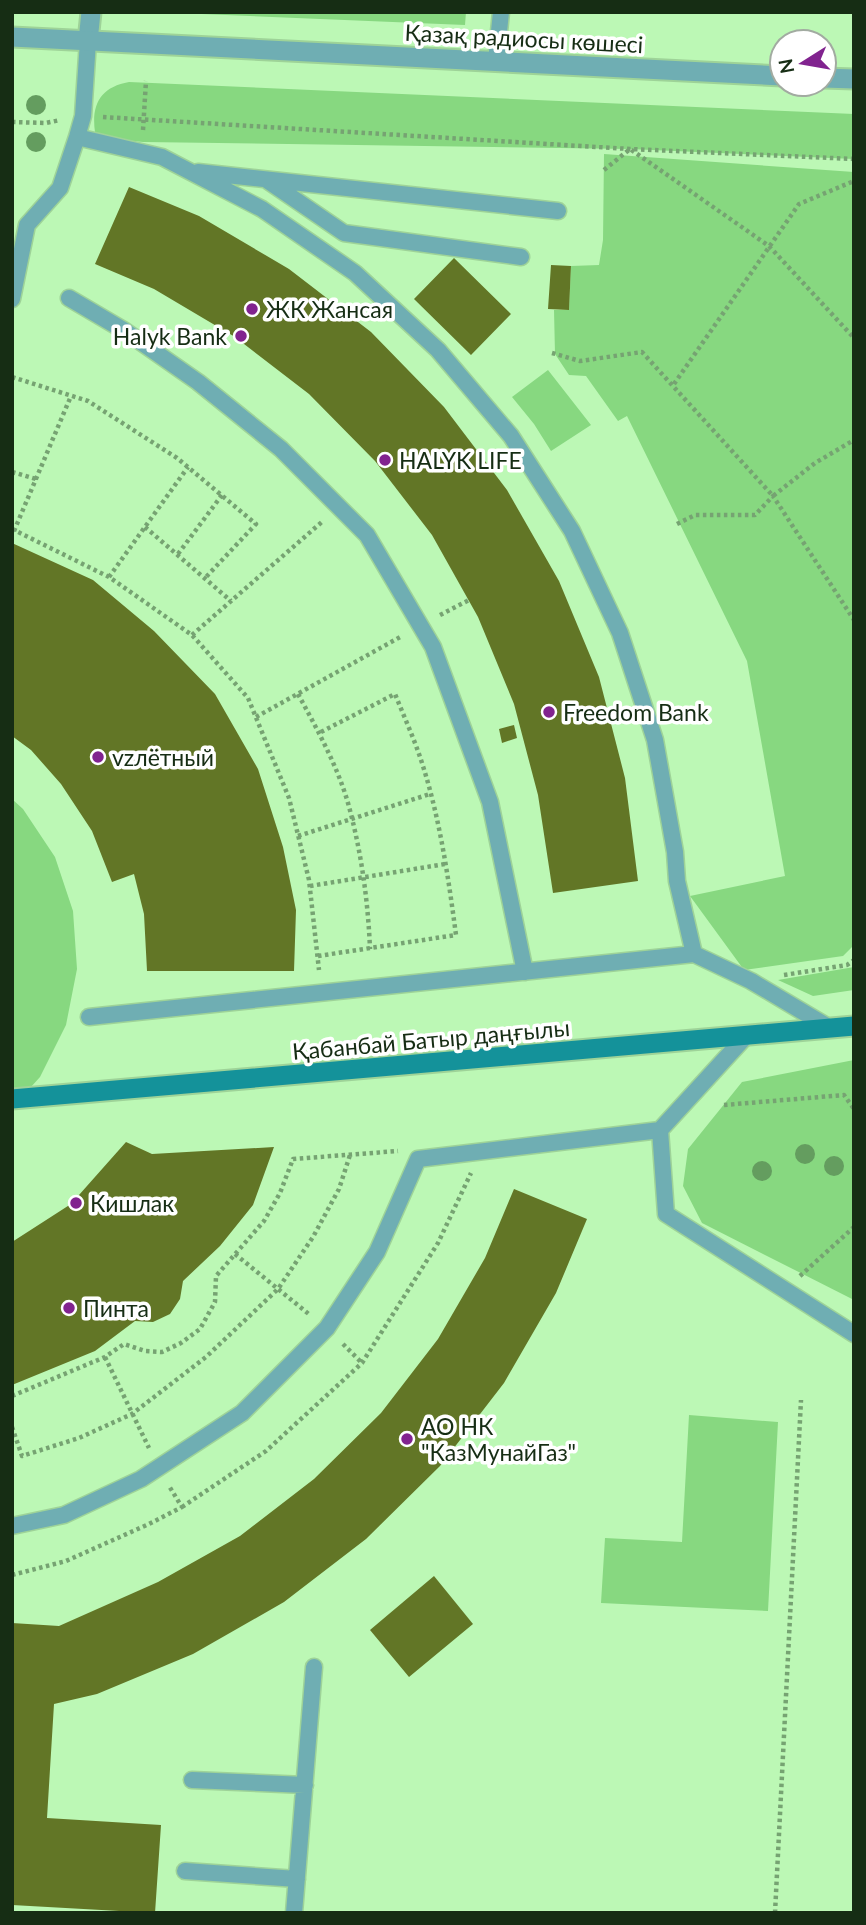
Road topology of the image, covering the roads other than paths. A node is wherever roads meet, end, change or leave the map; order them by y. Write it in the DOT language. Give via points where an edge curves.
graph roads {
  1 [pos="91,12"];
  2 [pos="501,12"];
  3 [pos="12,37"];
  4 [pos="88,41"];
  5 [pos="496,61"];
  6 [pos="768,75"];
  7 [pos="77,137"];
  8 [pos="189,171"];
  9 [pos="266,180"];
  10 [pos="558,211"];
  11 [pos="521,257"];
  12 [pos="12,299"];
  13 [pos="69,299"];
  14 [pos="694,954"];
  15 [pos="524,972"];
  16 [pos="89,1017"];
  17 [pos="854,1026"];
  18 [pos="830,1028"];
  19 [pos="746,1036"];
  20 [pos="12,1099"];
  21 [pos="660,1130"];
  22 [pos="854,1334"];
  23 [pos="12,1526"];
  24 [pos="314,1667"];
  25 [pos="192,1780"];
  26 [pos="305,1786"];
  27 [pos="186,1871"];
  28 [pos="297,1879"];
  29 [pos="294,1913"];
  1 -- 4 [label="street"];
  2 -- 5 [label="lane"];
  3 -- 4 [label="street, Қазақ радиосы көшесі"];
  4 -- 5 [label="street, Қазақ радиосы көшесі"];
  4 -- 7 [label="lane" via="83,116"];
  5 -- 6 [label="street, Қазақ радиосы көшесі"];
  7 -- 8 [label="lane" via="162,158"];
  7 -- 12 [label="lane" via="60,188 27,225"];
  8 -- 9 [label="lane"];
  8 -- 14 [label="lane" via="262,209 355,273 438,349 519,447 572,531 621,633 655,740 677,881"];
  9 -- 10 [label="lane"];
  9 -- 11 [label="lane" via="344,233"];
  13 -- 15 [label="lane" via="198,382 281,449 367,535 433,647 490,802"];
  14 -- 15 [label="lane"];
  14 -- 18 [label="lane" via="751,981"];
  15 -- 16 [label="lane"];
  17 -- 18 [label="main road, Қабанбай Батыр даңғылы"];
  18 -- 19 [label="main road, Қабанбай Батыр даңғылы"];
  19 -- 20 [label="main road, Қабанбай Батыр даңғылы"];
  19 -- 21 [label="lane"];
  21 -- 22 [label="lane" via="666,1214"];
  21 -- 23 [label="lane" via="418,1159 377,1252 327,1328 242,1413 141,1479 64,1515"];
  24 -- 26 [label="lane"];
  25 -- 26 [label="lane"];
  26 -- 28 [label="lane"];
  27 -- 28 [label="lane"];
  28 -- 29 [label="lane"];
}
